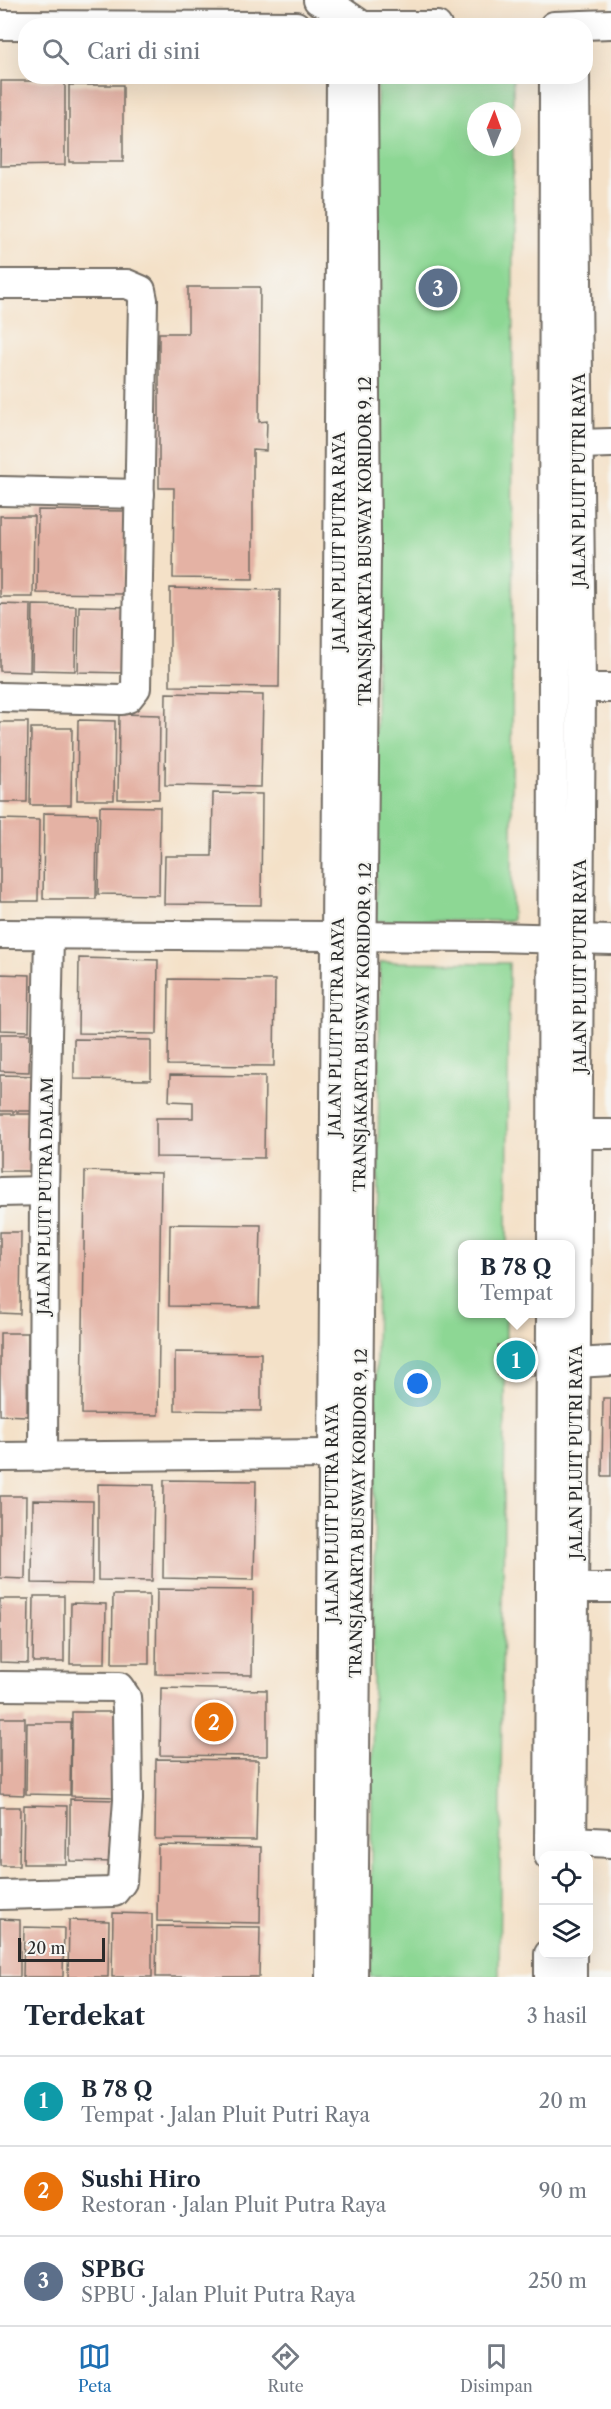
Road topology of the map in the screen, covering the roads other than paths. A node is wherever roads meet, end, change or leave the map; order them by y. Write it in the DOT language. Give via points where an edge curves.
graph roads {
  1 [pos="611,3"];
  2 [pos="582,18"];
  3 [pos="593,24"];
  4 [pos="611,24"];
  5 [pos="0,25"];
  6 [pos="18,25"];
  7 [pos="341,84"];
  8 [pos="363,84"];
  9 [pos="554,84"];
  10 [pos="575,84"];
  11 [pos="0,284"];
  12 [pos="611,443"];
  13 [pos="580,444"];
  14 [pos="0,491"];
  15 [pos="140,494"];
  16 [pos="581,688"];
  17 [pos="611,688"];
  18 [pos="0,697"];
  19 [pos="0,934"];
  20 [pos="49,935"];
  21 [pos="350,937"];
  22 [pos="566,939"];
  23 [pos="611,940"];
  24 [pos="580,1134"];
  25 [pos="611,1134"];
  26 [pos="44,1191"];
  27 [pos="0,1192"];
  28 [pos="552,1240"];
  29 [pos="551,1318"];
  30 [pos="611,1361"];
  31 [pos="576,1363"];
  32 [pos="332,1454"];
  33 [pos="0,1457"];
  34 [pos="43,1457"];
  35 [pos="576,1588"];
  36 [pos="611,1588"];
  37 [pos="0,1686"];
  38 [pos="611,1843"];
  39 [pos="565,1851"];
  40 [pos="0,1894"];
  41 [pos="549,1959"];
  42 [pos="572,1959"];
  43 [pos="330,1977"];
  44 [pos="353,1977"];
  45 [pos="549,1977"];
  46 [pos="572,1977"];
  1 -- 2 [label="street"];
  3 -- 4 [label="street"];
  5 -- 6 [label="street"];
  7 -- 21 [label="street, JALAN PLUIT PUTRA RAYA"];
  8 -- 21 [label="street, TRANSJAKARTA BUSWAY KORIDOR 9, 12" via="366,546"];
  9 -- 22 [label="street"];
  10 -- 13 [label="street, JALAN PLUIT PUTRI RAYA"];
  11 -- 15 [label="street" via="127,284 141,290"];
  12 -- 13 [label="street"];
  13 -- 16 [label="street, JALAN PLUIT PUTRI RAYA"];
  14 -- 15 [label="street"];
  15 -- 18 [label="street" via="133,694 122,700"];
  16 -- 17 [label="street"];
  16 -- 22 [label="street, JALAN PLUIT PUTRI RAYA"];
  19 -- 20 [label="street"];
  20 -- 21 [label="street"];
  20 -- 26 [label="street, JALAN PLUIT PUTRA DALAM"];
  21 -- 22 [label="street"];
  21 -- 32 [label="street, JALAN PLUIT PUTRA RAYA"];
  21 -- 44 [label="street, TRANSJAKARTA BUSWAY KORIDOR 9, 12"];
  22 -- 23 [label="street"];
  22 -- 24 [label="street, JALAN PLUIT PUTRI RAYA"];
  22 -- 28 [label="street"];
  24 -- 25 [label="street"];
  24 -- 31 [label="street, JALAN PLUIT PUTRI RAYA"];
  26 -- 27 [label="street"];
  26 -- 34 [label="street, JALAN PLUIT PUTRA DALAM"];
  29 -- 39 [label="street"];
  30 -- 31 [label="street"];
  31 -- 35 [label="street, JALAN PLUIT PUTRI RAYA"];
  32 -- 34 [label="street"];
  32 -- 43 [label="street, JALAN PLUIT PUTRA RAYA"];
  33 -- 34 [label="street"];
  35 -- 36 [label="street"];
  35 -- 39 [label="street, JALAN PLUIT PUTRI RAYA"];
  37 -- 40 [label="street" via="119,1687 127,1708 128,1800 122,1882 114,1892"];
  38 -- 39 [label="street"];
  41 -- 45 [label="street"];
  42 -- 46 [label="street"];
}
